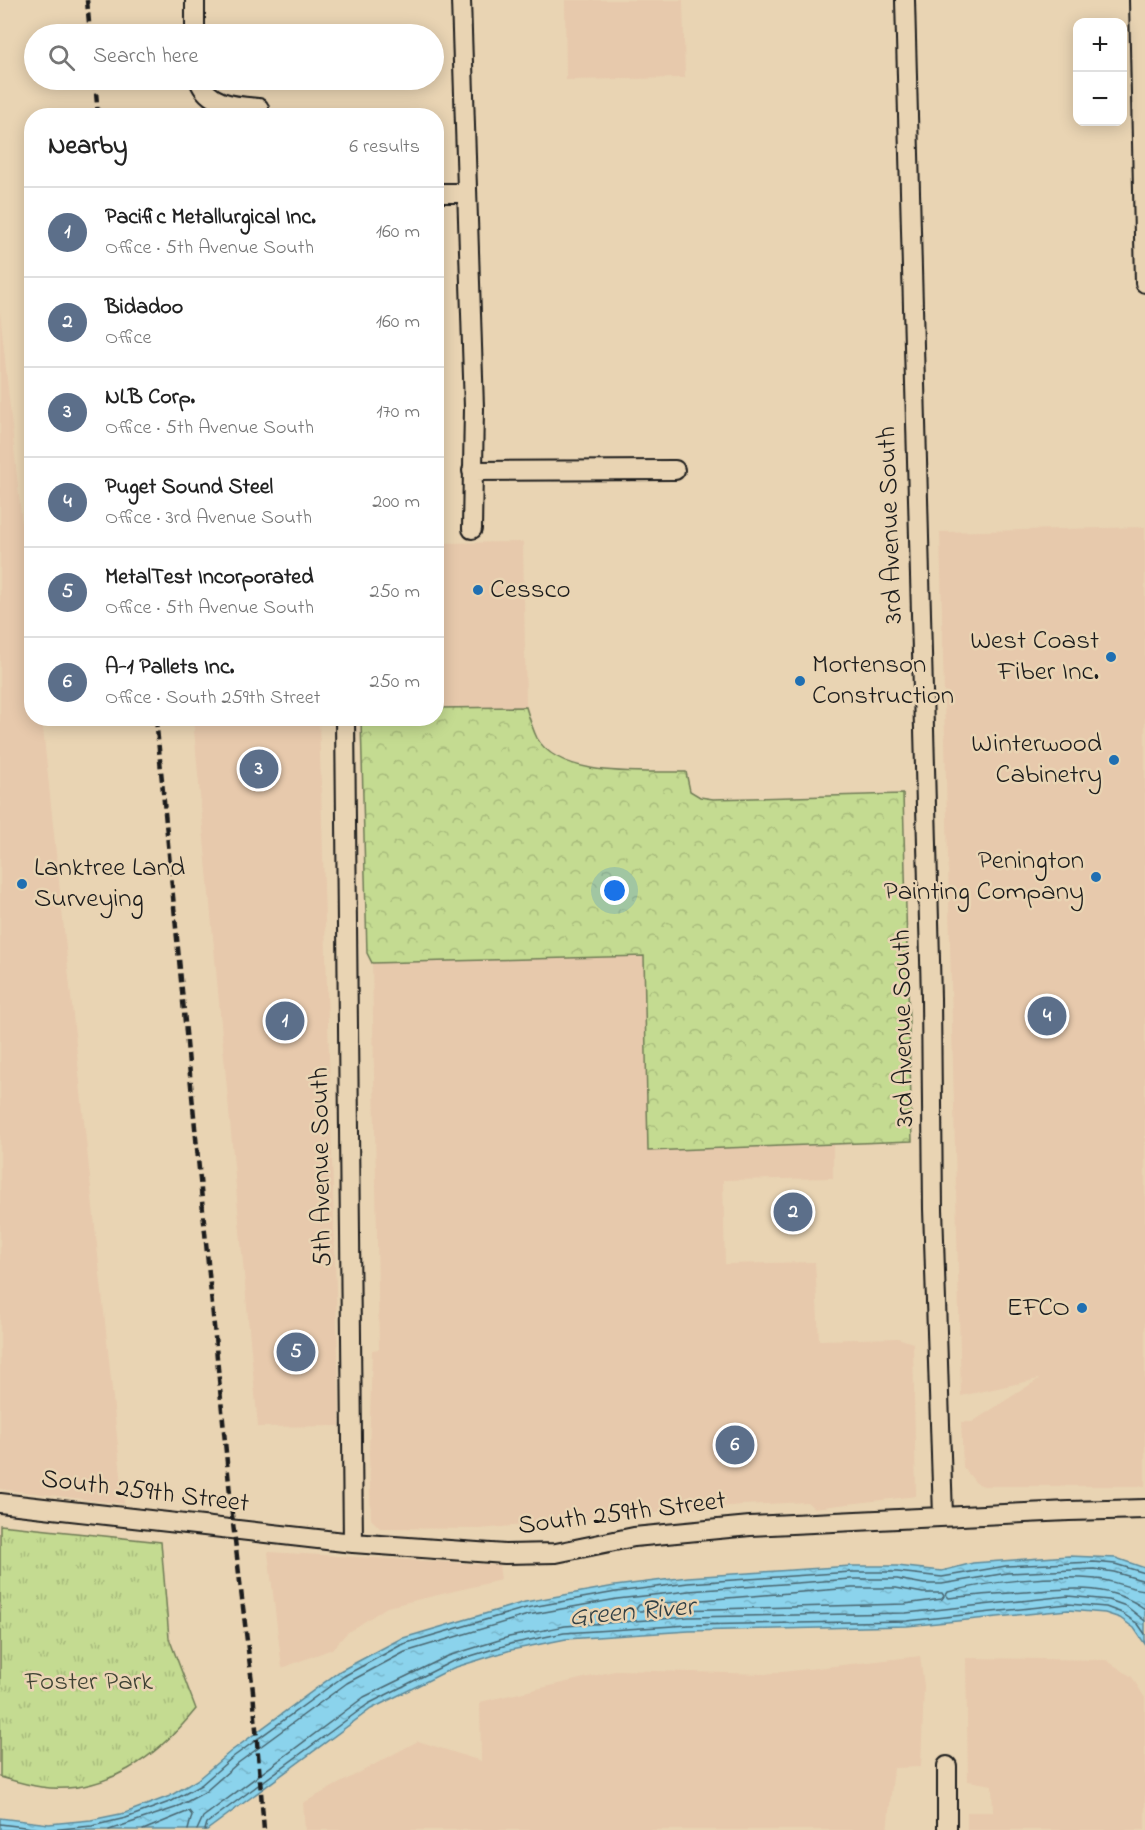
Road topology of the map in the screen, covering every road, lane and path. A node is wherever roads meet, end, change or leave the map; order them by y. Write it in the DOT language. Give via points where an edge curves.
graph roads {
  1 [pos="195,0"];
  2 [pos="461,0"];
  3 [pos="905,0"];
  4 [pos="1139,0"];
  5 [pos="195,24"];
  6 [pos="204,90"];
  7 [pos="259,108"];
  8 [pos="444,193"];
  9 [pos="467,193"];
  10 [pos="1145,283"];
  11 [pos="675,470"];
  12 [pos="472,471"];
  13 [pos="472,529"];
  14 [pos="345,726"];
  15 [pos="0,1503"];
  16 [pos="1145,1509"];
  17 [pos="944,1516"];
  18 [pos="353,1543"];
  19 [pos="947,1766"];
  20 [pos="947,1830"];
  1 -- 5 [label="street"];
  2 -- 9 [label="street"];
  3 -- 17 [label="street, 3rd Avenue South" via="933,1209"];
  4 -- 10 [label="street"];
  6 -- 7 [label="street" via="217,101"];
  8 -- 9 [label="street"];
  9 -- 12 [label="street" via="474,408"];
  11 -- 12 [label="street"];
  12 -- 13 [label="street"];
  14 -- 18 [label="street, 5th Avenue South"];
  15 -- 18 [label="street, South 259th Street"];
  16 -- 17 [label="street, South 259th Street"];
  17 -- 18 [label="street, South 259th Street" via="750,1526 634,1537 556,1553 505,1554"];
  19 -- 20 [label="street"];
}
